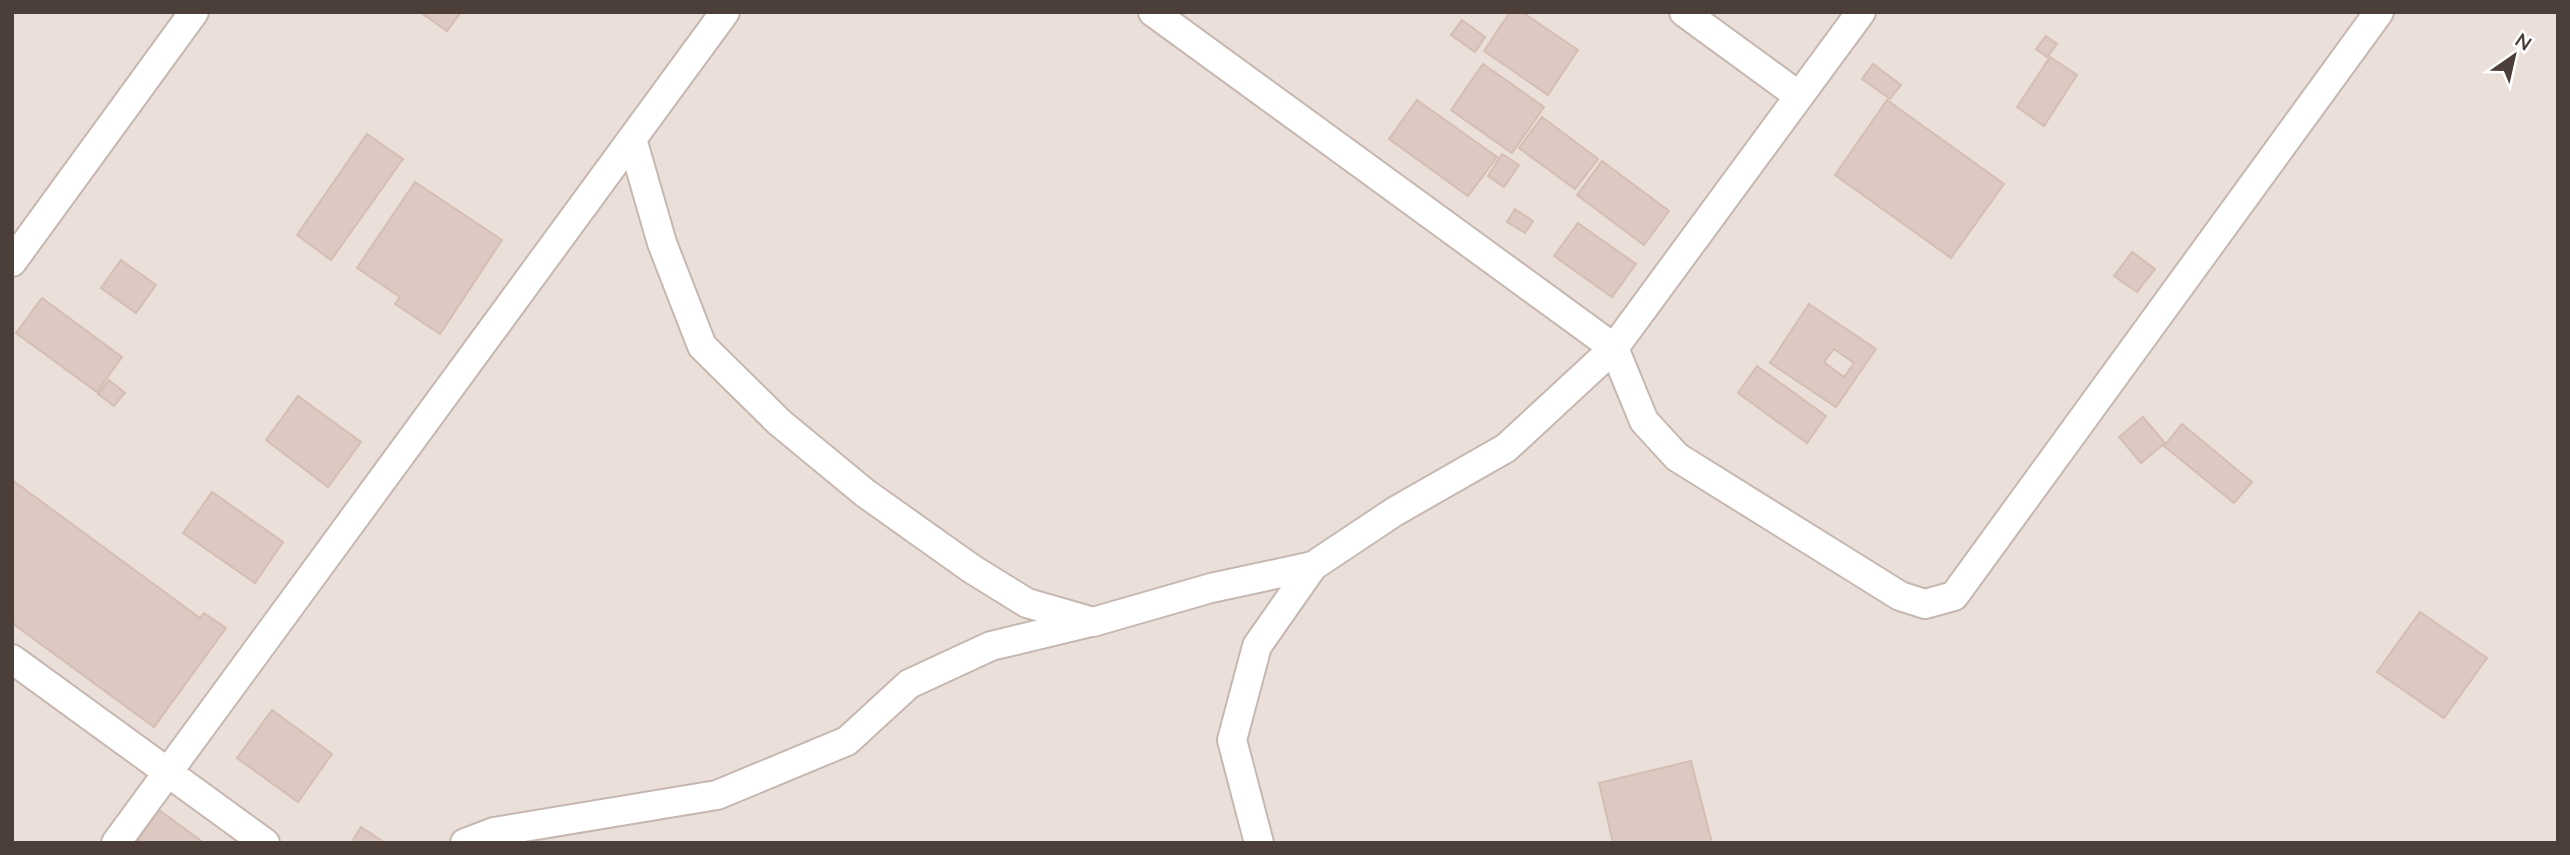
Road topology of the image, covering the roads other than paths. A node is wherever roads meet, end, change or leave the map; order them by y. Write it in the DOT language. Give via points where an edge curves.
graph roads {
  1 [pos="194,12"];
  2 [pos="725,12"];
  3 [pos="1153,12"];
  4 [pos="1684,12"];
  5 [pos="1861,12"];
  6 [pos="2379,12"];
  7 [pos="1799,96"];
  8 [pos="632,139"];
  9 [pos="12,262"];
  10 [pos="1614,348"];
  11 [pos="1313,566"];
  12 [pos="1093,622"];
  13 [pos="12,659"];
  14 [pos="170,772"];
  15 [pos="116,843"];
  16 [pos="265,843"];
  17 [pos="465,843"];
  18 [pos="1259,843"];
  1 -- 9 [label="street"];
  2 -- 8 [label="street"];
  3 -- 10 [label="street"];
  4 -- 7 [label="street"];
  5 -- 7 [label="street"];
  6 -- 10 [label="street" via="1954,596 1925,604 1900,596 1677,457 1644,421"];
  7 -- 10 [label="street"];
  8 -- 12 [label="street" via="662,243 702,346 779,422 864,493 1027,603"];
  8 -- 14 [label="street"];
  10 -- 11 [label="street" via="1506,448 1394,512"];
  11 -- 12 [label="street" via="1211,588"];
  11 -- 18 [label="street" via="1257,646 1232,740"];
  12 -- 17 [label="street" via="991,646 909,684 846,741 717,795 494,832"];
  13 -- 14 [label="street"];
  14 -- 15 [label="street"];
  14 -- 16 [label="street"];
}
